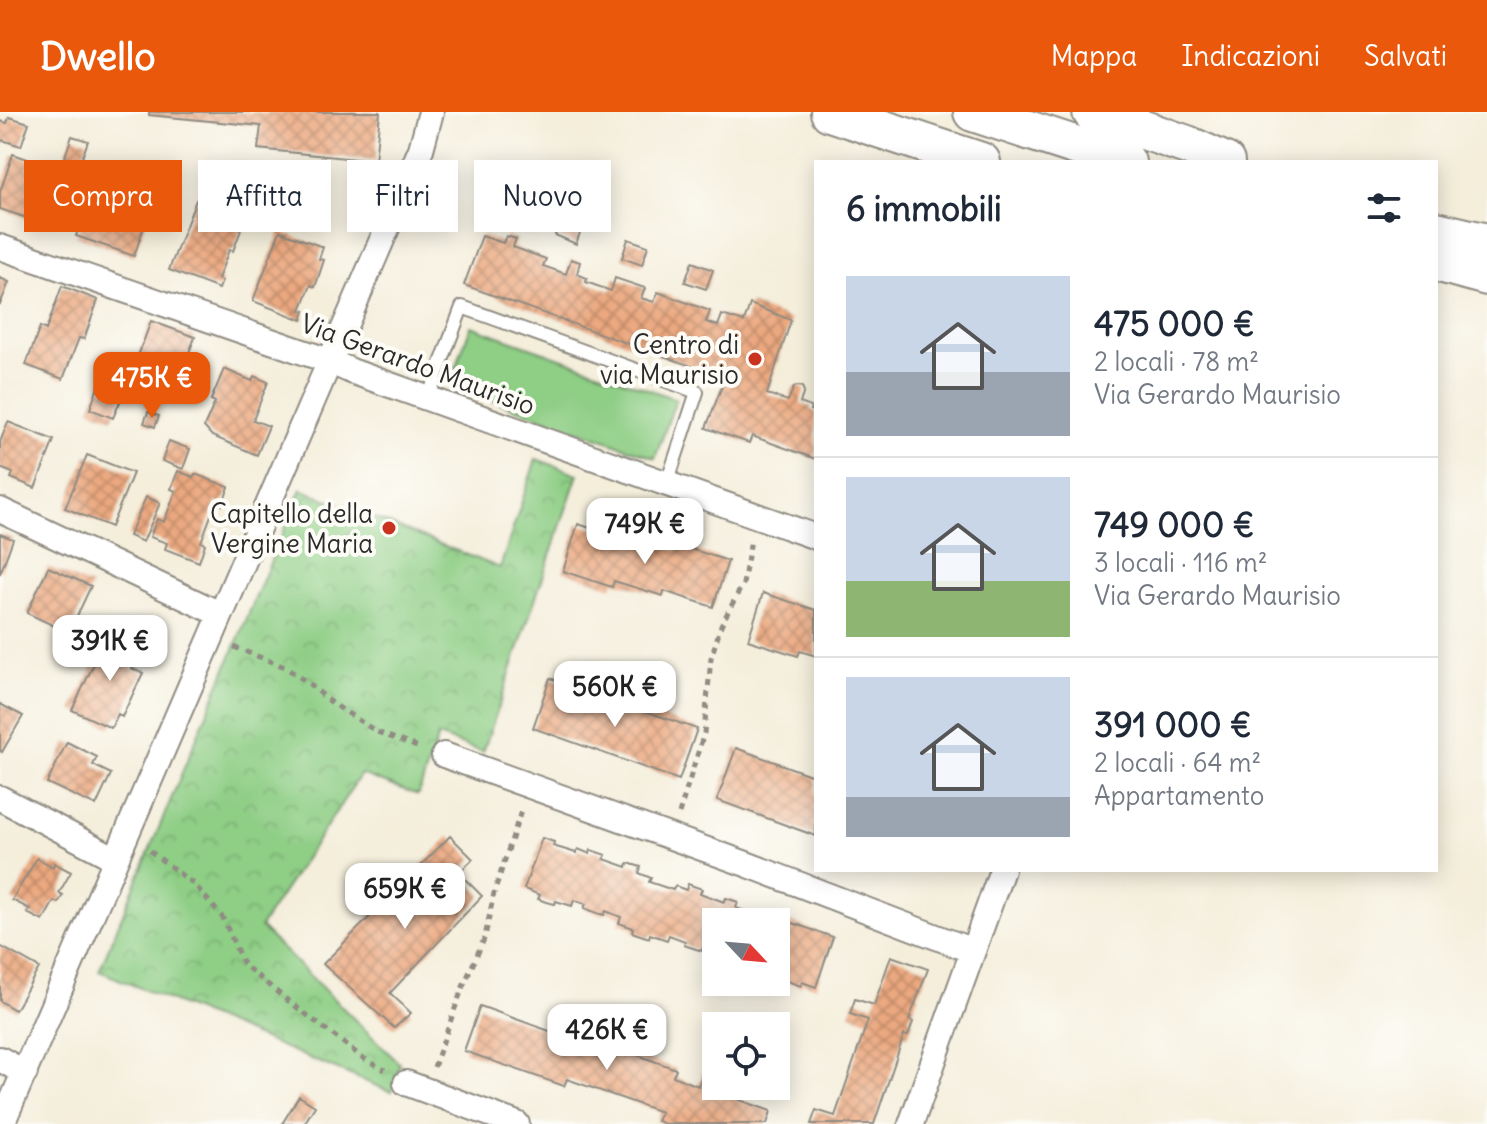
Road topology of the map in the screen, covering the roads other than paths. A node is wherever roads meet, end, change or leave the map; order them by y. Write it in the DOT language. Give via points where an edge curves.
graph roads {
  1 [pos="431,112"];
  2 [pos="830,112"];
  3 [pos="973,112"];
  4 [pos="1092,112"];
  5 [pos="975,160"];
  6 [pos="1120,160"];
  7 [pos="1221,160"];
  8 [pos="1438,231"];
  9 [pos="1487,243"];
  10 [pos="0,247"];
  11 [pos="1438,263"];
  12 [pos="1487,276"];
  13 [pos="329,361"];
  14 [pos="428,398"];
  15 [pos="667,483"];
  16 [pos="0,510"];
  17 [pos="814,536"];
  18 [pos="220,614"];
  19 [pos="444,755"];
  20 [pos="0,798"];
  21 [pos="116,859"];
  22 [pos="1001,872"];
  23 [pos="973,951"];
  24 [pos="0,1059"];
  25 [pos="25,1073"];
  26 [pos="416,1087"];
  27 [pos="2,1124"];
  28 [pos="517,1124"];
  29 [pos="911,1124"];
  1 -- 13 [label="street" via="421,149"];
  2 -- 5 [label="main road"];
  3 -- 6 [label="main road"];
  4 -- 7 [label="main road"];
  8 -- 9 [label="main road"];
  10 -- 13 [label="street, Via Gerardo Maurisio"];
  11 -- 12 [label="main road"];
  13 -- 14 [label="street, Via Gerardo Maurisio"];
  13 -- 18 [label="street"];
  14 -- 15 [label="street, Via Gerardo Maurisio"];
  14 -- 15 [label="lane" via="462,307 477,312 697,392"];
  15 -- 17 [label="street, Via Gerardo Maurisio"];
  16 -- 18 [label="street"];
  18 -- 21 [label="street"];
  19 -- 23 [label="street"];
  20 -- 21 [label="street"];
  21 -- 25 [label="street"];
  22 -- 23 [label="street"];
  23 -- 29 [label="street"];
  24 -- 25 [label="street"];
  25 -- 27 [label="street"];
  26 -- 28 [label="street"];
}
